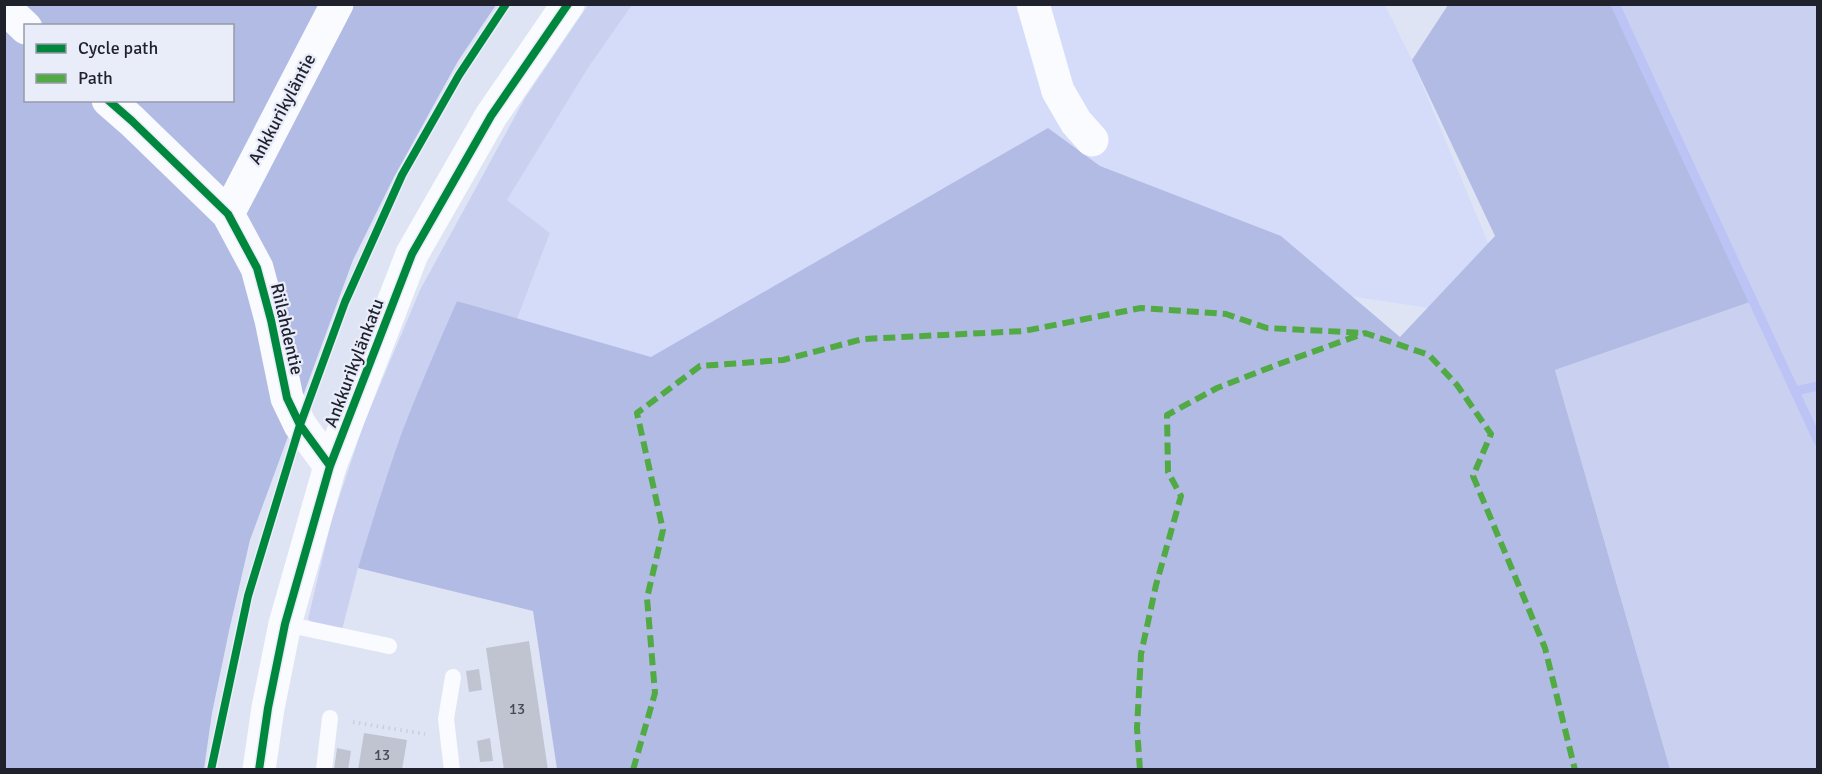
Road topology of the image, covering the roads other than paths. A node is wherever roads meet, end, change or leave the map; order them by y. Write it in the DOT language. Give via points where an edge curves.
graph roads {
  1 [pos="337,4"];
  2 [pos="568,4"];
  3 [pos="1033,4"];
  4 [pos="4,7"];
  5 [pos="24,26"];
  6 [pos="110,102"];
  7 [pos="1092,140"];
  8 [pos="228,214"];
  9 [pos="330,466"];
  10 [pos="285,624"];
  11 [pos="389,646"];
  12 [pos="453,677"];
  13 [pos="330,718"];
  14 [pos="259,770"];
  15 [pos="324,770"];
  16 [pos="452,770"];
  1 -- 8 [label="street, Ankkurikyläntie"];
  2 -- 9 [label="street, Ankkurikylänkatu" via="491,116 412,254"];
  3 -- 7 [label="street" via="1058,91"];
  4 -- 5 [label="street"];
  6 -- 8 [label="street, Riilahdentie"];
  8 -- 9 [label="street, Riilahdentie" via="257,268 287,398 300,425"];
  9 -- 10 [label="street, Ankkurikylänkatu"];
  10 -- 11 [label="lane"];
  10 -- 14 [label="street, Ankkurikylänkatu"];
  12 -- 16 [label="lane" via="446,719"];
  13 -- 15 [label="lane"];
}
